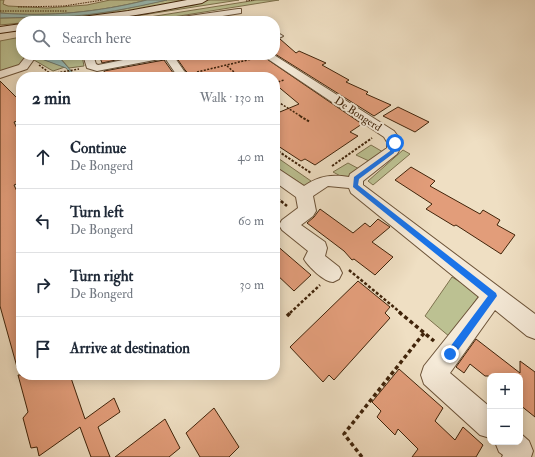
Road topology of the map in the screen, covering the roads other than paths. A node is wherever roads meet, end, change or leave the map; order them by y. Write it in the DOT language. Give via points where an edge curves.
graph roads {
  1 [pos="202,0"];
  2 [pos="238,11"];
  3 [pos="74,16"];
  4 [pos="206,16"];
  5 [pos="16,27"];
  6 [pos="0,29"];
  7 [pos="28,60"];
  8 [pos="89,60"];
  9 [pos="139,60"];
  10 [pos="172,60"];
  11 [pos="269,60"];
  12 [pos="181,72"];
  13 [pos="0,74"];
  14 [pos="280,177"];
  15 [pos="355,184"];
  16 [pos="304,194"];
  17 [pos="332,273"];
  18 [pos="493,296"];
  19 [pos="535,328"];
  20 [pos="487,422"];
  21 [pos="513,445"];
  22 [pos="516,457"];
  1 -- 3 [label="main road" via="128,14"];
  2 -- 4 [label="street"];
  5 -- 6 [label="main road"];
  7 -- 13 [label="street" via="23,67"];
  8 -- 9 [label="street" via="91,66 98,68"];
  10 -- 12 [label="street"];
  11 -- 15 [label="street, De Bongerd" via="384,130 394,140 395,148 392,152 358,176"];
  14 -- 16 [label="street"];
  15 -- 16 [label="street" via="319,179"];
  15 -- 18 [label="street"];
  16 -- 17 [label="street" via="307,211 288,225 318,248 314,259"];
  18 -- 19 [label="street"];
  18 -- 20 [label="street" via="433,375"];
  21 -- 22 [label="street" via="520,451"];
}
